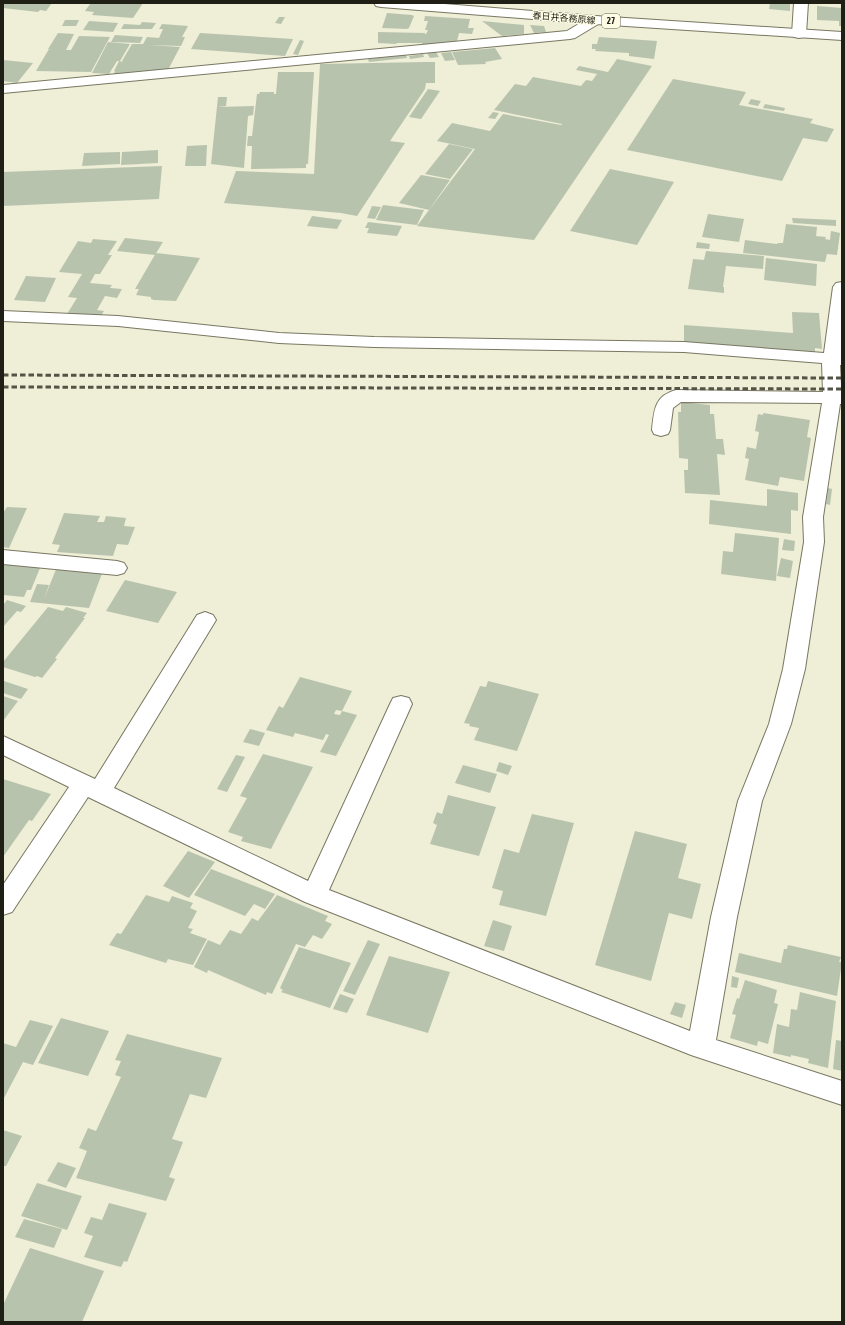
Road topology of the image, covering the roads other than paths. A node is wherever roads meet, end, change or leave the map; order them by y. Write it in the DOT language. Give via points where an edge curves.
graph roads {
  1 [pos="381,3"];
  2 [pos="801,3"];
  3 [pos="595,20"];
  4 [pos="799,34"];
  5 [pos="842,36"];
  6 [pos="3,89"];
  7 [pos="842,287"];
  8 [pos="3,316"];
  9 [pos="837,360"];
  10 [pos="837,398"];
  11 [pos="661,430"];
  12 [pos="3,557"];
  13 [pos="118,568"];
  14 [pos="205,620"];
  15 [pos="401,704"];
  16 [pos="3,745"];
  17 [pos="92,788"];
  18 [pos="314,895"];
  19 [pos="3,905"];
  20 [pos="701,1047"];
  21 [pos="842,1093"];
  1 -- 3 [label="street, 春日井各務原線 / 27"];
  2 -- 4 [label="street"];
  3 -- 4 [label="street, 春日井各務原線 / 27"];
  3 -- 6 [label="street" via="570,35"];
  4 -- 5 [label="street, 春日井各務原線 / 27"];
  7 -- 9 [label="street"];
  8 -- 9 [label="street" via="118,321 279,338 684,347"];
  9 -- 10 [label="street"];
  10 -- 11 [label="street" via="676,396 664,406"];
  10 -- 20 [label="street" via="813,517 814,542 794,669 780,724 750,801 724,916"];
  12 -- 13 [label="street"];
  14 -- 17 [label="street"];
  15 -- 18 [label="street"];
  16 -- 17 [label="street"];
  17 -- 18 [label="street"];
  17 -- 19 [label="street"];
  18 -- 20 [label="street"];
  20 -- 21 [label="street"];
}
